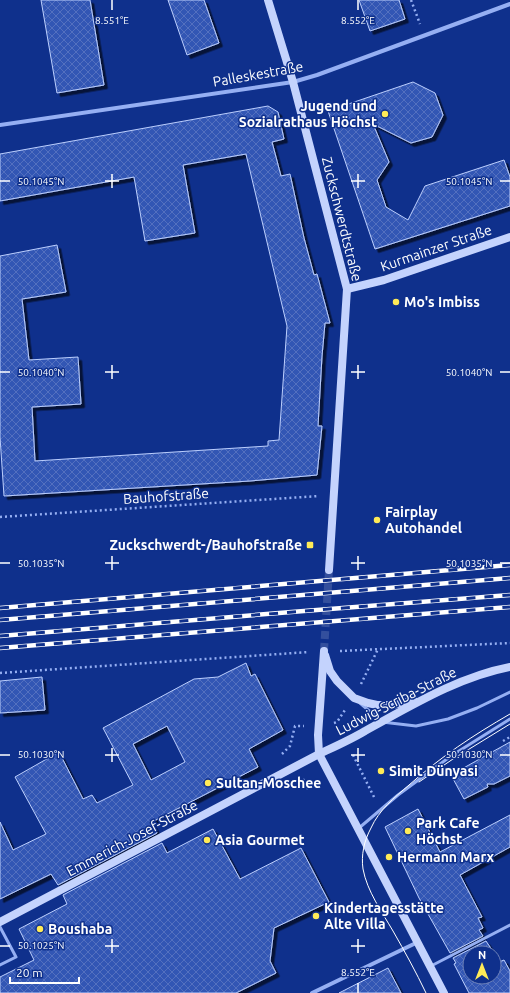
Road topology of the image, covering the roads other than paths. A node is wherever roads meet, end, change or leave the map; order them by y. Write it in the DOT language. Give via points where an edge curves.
graph roads {
  1 [pos="268,0"];
  2 [pos="510,4"];
  3 [pos="292,82"];
  4 [pos="0,125"];
  5 [pos="510,237"];
  6 [pos="347,289"];
  7 [pos="329,570"];
  8 [pos="510,667"];
  9 [pos="510,692"];
  10 [pos="354,698"];
  11 [pos="425,698"];
  12 [pos="510,720"];
  13 [pos="382,722"];
  14 [pos="319,754"];
  15 [pos="358,829"];
  16 [pos="0,922"];
  17 [pos="510,925"];
  18 [pos="0,927"];
  19 [pos="418,942"];
  20 [pos="0,965"];
  21 [pos="431,966"];
  22 [pos="312,993"];
  23 [pos="444,993"];
  1 -- 3 [label="main road, Zuckschwerdtstraße"];
  2 -- 3 [label="street, Palleskestraße"];
  3 -- 4 [label="street, Palleskestraße"];
  3 -- 6 [label="main road, Zuckschwerdtstraße"];
  5 -- 6 [label="main road, Kurmainzer Straße" via="384,280"];
  6 -- 7 [label="main road, Zuckschwerdtstraße"];
  8 -- 11 [label="main road, Ludwig-Scriba-Straße" via="475,676"];
  9 -- 13 [label="lane" via="448,719 416,726"];
  10 -- 11 [label="main road" via="368,704 392,705"];
  10 -- 13 [label="lane"];
  10 -- 14 [label="main road" via="330,671 324,652"];
  11 -- 13 [label="main road, Ludwig-Scriba-Straße"];
  12 -- 15 [label="lane" via="451,756 398,794"];
  13 -- 14 [label="main road, Ludwig-Scriba-Straße"];
  14 -- 15 [label="main road"];
  14 -- 16 [label="main road, Emmerich-Josef-Straße"];
  15 -- 19 [label="main road"];
  17 -- 21 [label="lane"];
  18 -- 20 [label="lane" via="16,957"];
  19 -- 21 [label="main road"];
  19 -- 22 [label="street"];
  21 -- 23 [label="main road"];
}
